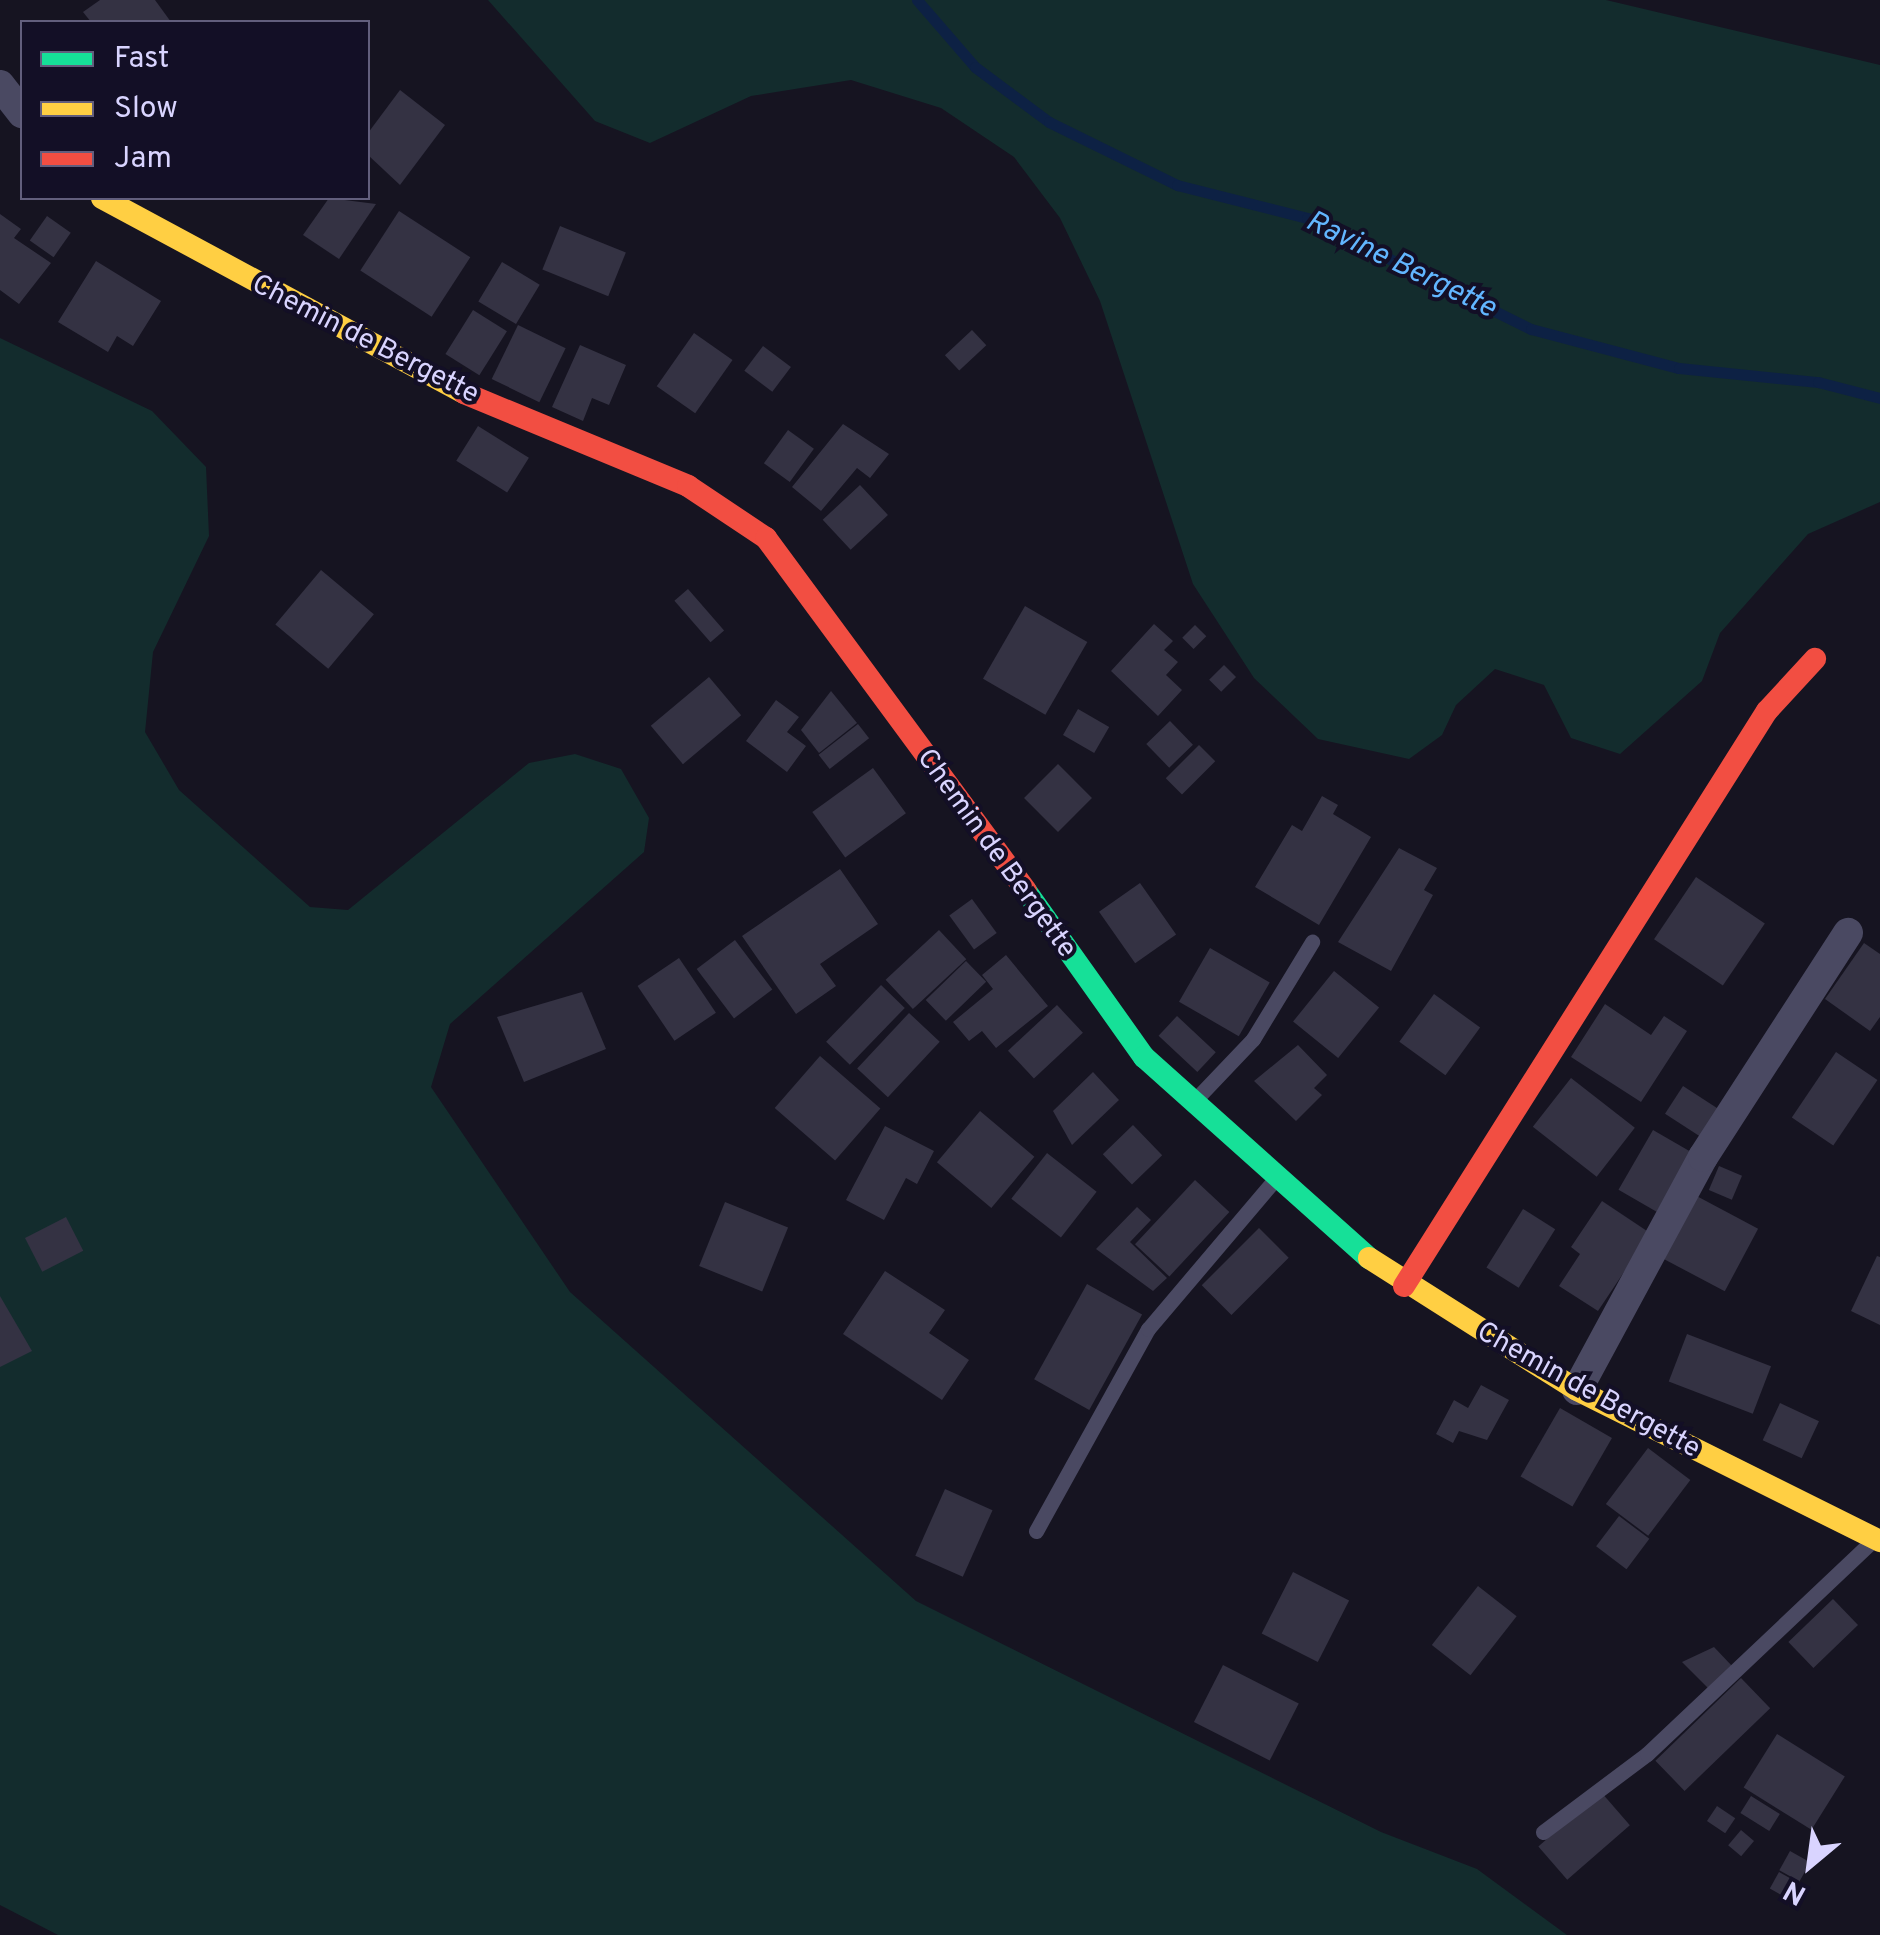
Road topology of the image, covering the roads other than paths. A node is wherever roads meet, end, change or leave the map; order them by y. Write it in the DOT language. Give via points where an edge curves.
graph roads {
  1 [pos="0,84"];
  2 [pos="20,110"];
  3 [pos="106,200"];
  4 [pos="1815,659"];
  5 [pos="1848,933"];
  6 [pos="1312,942"];
  7 [pos="1192,1104"];
  8 [pos="1274,1182"];
  9 [pos="1404,1286"];
  10 [pos="1578,1390"];
  11 [pos="1036,1531"];
  12 [pos="1878,1540"];
  13 [pos="1544,1832"];
  1 -- 2 [label="street"];
  3 -- 7 [label="street, Chemin de Bergette" via="427,378 688,486 766,538 809,584 1144,1057"];
  4 -- 9 [label="street" via="1756,727"];
  5 -- 10 [label="street" via="1703,1157"];
  6 -- 7 [label="lane" via="1254,1038"];
  7 -- 8 [label="street, Chemin de Bergette"];
  8 -- 9 [label="street, Chemin de Bergette"];
  8 -- 11 [label="lane" via="1148,1329"];
  9 -- 10 [label="street, Chemin de Bergette"];
  10 -- 12 [label="street, Chemin de Bergette"];
  12 -- 13 [label="lane" via="1647,1754"];
}
